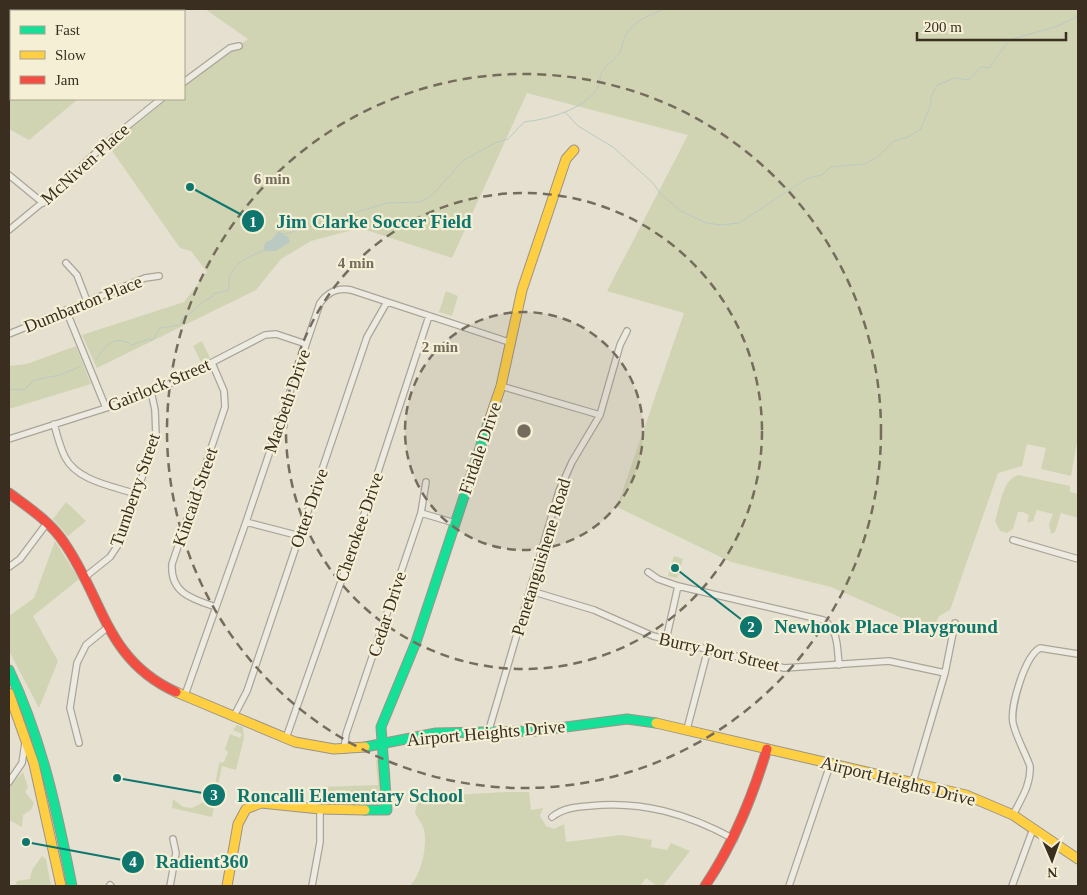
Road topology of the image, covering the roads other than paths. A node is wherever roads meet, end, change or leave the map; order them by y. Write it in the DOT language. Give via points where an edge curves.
graph roads {
  1 [pos="238,46"];
  2 [pos="185,81"];
  3 [pos="160,100"];
  4 [pos="574,150"];
  5 [pos="9,175"];
  6 [pos="43,203"];
  7 [pos="9,230"];
  8 [pos="66,263"];
  9 [pos="158,276"];
  10 [pos="87,302"];
  11 [pos="387,302"];
  12 [pos="66,310"];
  13 [pos="430,316"];
  14 [pos="627,331"];
  15 [pos="9,334"];
  16 [pos="512,343"];
  17 [pos="306,344"];
  18 [pos="212,363"];
  19 [pos="501,386"];
  20 [pos="151,391"];
  21 [pos="106,408"];
  22 [pos="600,415"];
  23 [pos="54,424"];
  24 [pos="9,439"];
  25 [pos="426,482"];
  26 [pos="9,493"];
  27 [pos="136,494"];
  28 [pos="421,513"];
  29 [pos="246,522"];
  30 [pos="47,523"];
  31 [pos="455,523"];
  32 [pos="300,536"];
  33 [pos="1013,540"];
  34 [pos="1078,559"];
  35 [pos="9,567"];
  36 [pos="648,572"];
  37 [pos="85,576"];
  38 [pos="678,586"];
  39 [pos="531,591"];
  40 [pos="216,608"];
  41 [pos="954,623"];
  42 [pos="108,627"];
  43 [pos="666,640"];
  44 [pos="708,649"];
  45 [pos="1078,654"];
  46 [pos="839,665"];
  47 [pos="9,670"];
  48 [pos="945,673"];
  49 [pos="9,693"];
  50 [pos="185,695"];
  51 [pos="234,716"];
  52 [pos="22,724"];
  53 [pos="687,729"];
  54 [pos="488,733"];
  55 [pos="286,738"];
  56 [pos="79,743"];
  57 [pos="382,745"];
  58 [pos="767,749"];
  59 [pos="344,750"];
  60 [pos="831,762"];
  61 [pos="9,782"];
  62 [pos="913,782"];
  63 [pos="320,810"];
  64 [pos="1013,815"];
  65 [pos="552,817"];
  66 [pos="1033,829"];
  67 [pos="734,839"];
  68 [pos="173,840"];
  69 [pos="1078,859"];
  70 [pos="61,886"];
  71 [pos="72,886"];
  72 [pos="170,886"];
  73 [pos="227,886"];
  74 [pos="312,886"];
  75 [pos="705,886"];
  76 [pos="789,886"];
  77 [pos="1012,886"];
  1 -- 2 [label="street" via="230,48"];
  3 -- 6 [label="street, McNiven Place" via="105,144"];
  4 -- 16 [label="street, Firdale Drive" via="566,159 522,290"];
  5 -- 6 [label="street"];
  6 -- 7 [label="street, McNiven Place"];
  8 -- 10 [label="street" via="77,275"];
  9 -- 10 [label="street, Dumbarton Place" via="145,278"];
  10 -- 12 [label="street, Dumbarton Place"];
  11 -- 13 [label="street, Macbeth Drive"];
  11 -- 17 [label="street, Macbeth Drive" via="344,288 330,292 320,303"];
  11 -- 32 [label="street, Otter Drive" via="367,337"];
  12 -- 15 [label="street, Dumbarton Place"];
  12 -- 21 [label="street"];
  13 -- 16 [label="street, Macbeth Drive"];
  13 -- 55 [label="street, Cherokee Drive"];
  14 -- 22 [label="street, Penetanguishene Road" via="620,344"];
  16 -- 19 [label="street, Firdale Drive"];
  17 -- 18 [label="street, Gairlock Street" via="276,334 265,335"];
  17 -- 29 [label="street, Macbeth Drive"];
  18 -- 20 [label="street, Gairlock Street"];
  18 -- 40 [label="street, Kincaid Street" via="224,391 225,407 171,572 176,588 182,593"];
  19 -- 22 [label="street"];
  19 -- 31 [label="street, Firdale Drive"];
  20 -- 21 [label="street, Gairlock Street"];
  20 -- 27 [label="street, Turnberry Street" via="157,432"];
  21 -- 23 [label="street, Gairlock Street"];
  22 -- 39 [label="street, Penetanguishene Road" via="563,481"];
  23 -- 24 [label="street, Gairlock Street"];
  23 -- 27 [label="street" via="70,465 87,477"];
  25 -- 28 [label="street, Cedar Drive"];
  26 -- 30 [label="street, Airport Heights Drive"];
  27 -- 37 [label="street, Turnberry Street" via="117,550"];
  28 -- 31 [label="street"];
  28 -- 59 [label="street, Cedar Drive" via="346,734"];
  29 -- 32 [label="street"];
  29 -- 40 [label="street, Macbeth Drive"];
  30 -- 35 [label="street" via="20,559"];
  30 -- 37 [label="street, Airport Heights Drive" via="65,542"];
  31 -- 57 [label="street, Firdale Drive" via="416,642 382,722"];
  32 -- 51 [label="street, Otter Drive" via="246,692"];
  33 -- 34 [label="street"];
  36 -- 38 [label="street"];
  37 -- 42 [label="street, Airport Heights Drive"];
  38 -- 43 [label="street"];
  38 -- 46 [label="street" via="823,620 835,633"];
  39 -- 43 [label="street, Burry Port Street" via="594,610"];
  39 -- 54 [label="street, Penetanguishene Road"];
  40 -- 50 [label="street, Macbeth Drive"];
  41 -- 48 [label="street"];
  42 -- 50 [label="street, Airport Heights Drive" via="127,657 142,672"];
  42 -- 56 [label="street" via="86,645 77,663 70,708"];
  43 -- 44 [label="street, Burry Port Street"];
  44 -- 46 [label="street, Burry Port Street" via="790,668"];
  44 -- 53 [label="street"];
  45 -- 64 [label="street" via="1040,648 1028,663 1012,719 1030,774 1027,788"];
  46 -- 48 [label="street, Burry Port Street" via="889,660"];
  47 -- 71 [label="street" via="27,705 45,757"];
  48 -- 62 [label="street"];
  49 -- 52 [label="street"];
  50 -- 51 [label="street, Airport Heights Drive"];
  51 -- 55 [label="street, Airport Heights Drive"];
  52 -- 61 [label="street" via="25,755"];
  52 -- 70 [label="street" via="39,778"];
  53 -- 54 [label="street, Airport Heights Drive" via="627,718 536,731"];
  53 -- 58 [label="street, Airport Heights Drive"];
  54 -- 57 [label="street, Airport Heights Drive" via="423,735"];
  55 -- 59 [label="street, Airport Heights Drive" via="310,746"];
  57 -- 59 [label="street, Airport Heights Drive"];
  57 -- 63 [label="street, Firdale Drive" via="386,810"];
  58 -- 60 [label="street, Airport Heights Drive"];
  58 -- 67 [label="street" via="749,807"];
  60 -- 62 [label="street, Airport Heights Drive"];
  60 -- 76 [label="street"];
  62 -- 64 [label="street, Airport Heights Drive" via="966,795"];
  63 -- 73 [label="street" via="261,803 246,809 237,827"];
  63 -- 74 [label="street" via="320,842"];
  64 -- 66 [label="street, Airport Heights Drive"];
  65 -- 67 [label="street" via="560,811 582,807 634,805 685,816"];
  66 -- 69 [label="street, Airport Heights Drive"];
  66 -- 77 [label="street"];
  67 -- 75 [label="street"];
  68 -- 72 [label="street" via="176,853"];
}
